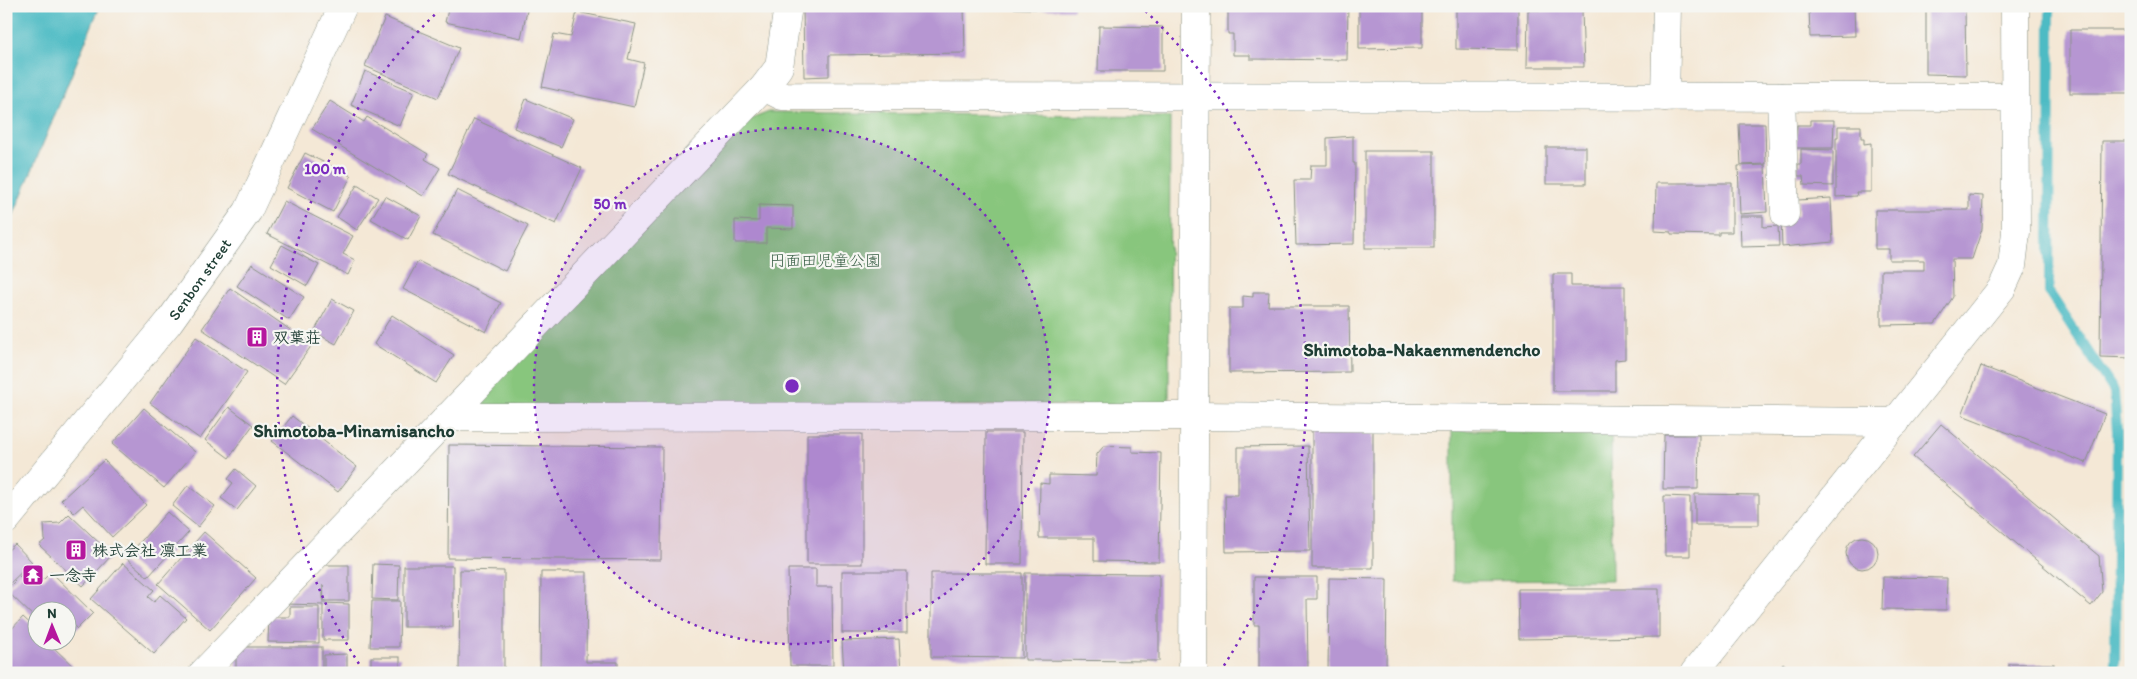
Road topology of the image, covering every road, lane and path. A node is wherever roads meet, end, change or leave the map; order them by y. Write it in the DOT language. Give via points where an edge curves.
graph roads {
  1 [pos="343,6"];
  2 [pos="788,6"];
  3 [pos="1196,6"];
  4 [pos="1667,6"];
  5 [pos="2015,6"];
  6 [pos="764,87"];
  7 [pos="1196,96"];
  8 [pos="1664,97"];
  9 [pos="1781,97"];
  10 [pos="2015,98"];
  11 [pos="1785,214"];
  12 [pos="447,416"];
  13 [pos="1194,416"];
  14 [pos="1896,422"];
  15 [pos="6,520"];
  16 [pos="203,673"];
  17 [pos="1194,673"];
  18 [pos="1694,673"];
  1 -- 15 [label="street, Senbon street" via="248,211 169,322"];
  2 -- 6 [label="street" via="779,67"];
  3 -- 7 [label="street"];
  4 -- 8 [label="street"];
  5 -- 10 [label="street"];
  6 -- 7 [label="street" via="782,96"];
  6 -- 12 [label="street"];
  7 -- 8 [label="street"];
  7 -- 13 [label="street"];
  8 -- 9 [label="street"];
  9 -- 10 [label="street"];
  9 -- 11 [label="street"];
  10 -- 14 [label="street" via="2016,232 2012,266 2002,288"];
  12 -- 13 [label="street"];
  12 -- 16 [label="street"];
  13 -- 14 [label="street"];
  13 -- 17 [label="street"];
  14 -- 18 [label="street"];
}
